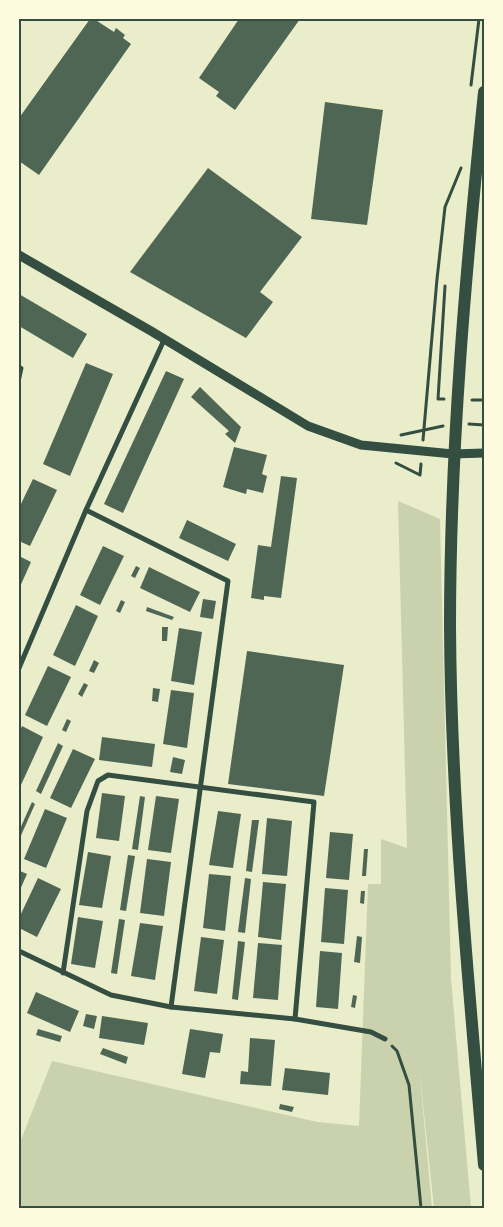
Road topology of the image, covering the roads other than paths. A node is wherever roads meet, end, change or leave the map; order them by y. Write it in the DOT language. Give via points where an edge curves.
graph roads {
  1 [pos="484,92"];
  2 [pos="19,255"];
  3 [pos="164,340"];
  4 [pos="453,454"];
  5 [pos="484,454"];
  6 [pos="86,510"];
  7 [pos="19,668"];
  8 [pos="201,788"];
  9 [pos="19,951"];
  10 [pos="63,973"];
  11 [pos="171,1007"];
  12 [pos="295,1019"];
  13 [pos="385,1039"];
  14 [pos="484,1165"];
  1 -- 4 [label="main road"];
  2 -- 3 [label="street"];
  3 -- 4 [label="street" via="308,426 361,445"];
  3 -- 6 [label="street"];
  4 -- 5 [label="street"];
  4 -- 14 [label="main road" via="450,626 455,798"];
  6 -- 7 [label="street"];
  6 -- 8 [label="street" via="228,581"];
  8 -- 10 [label="street" via="108,775 98,781 87,811"];
  8 -- 11 [label="street"];
  8 -- 12 [label="street" via="314,802"];
  9 -- 10 [label="street"];
  10 -- 11 [label="street" via="111,995"];
  11 -- 12 [label="street"];
  12 -- 13 [label="street" via="371,1032"];
}
